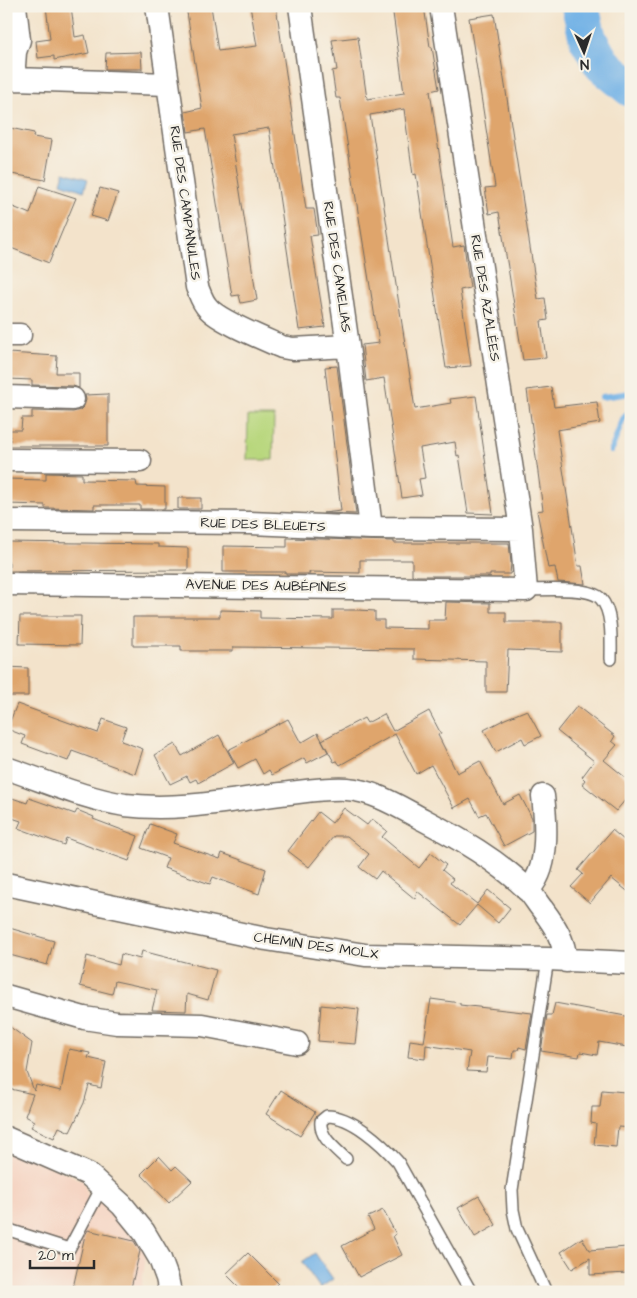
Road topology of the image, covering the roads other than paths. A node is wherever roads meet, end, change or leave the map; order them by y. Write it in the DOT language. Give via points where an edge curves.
graph roads {
  1 [pos="15,6"];
  2 [pos="157,6"];
  3 [pos="300,6"];
  4 [pos="441,6"];
  5 [pos="11,80"];
  6 [pos="168,84"];
  7 [pos="348,346"];
  8 [pos="6,397"];
  9 [pos="73,398"];
  10 [pos="6,460"];
  11 [pos="140,461"];
  12 [pos="6,521"];
  13 [pos="371,528"];
  14 [pos="520,529"];
  15 [pos="6,584"];
  16 [pos="526,590"];
  17 [pos="611,659"];
  18 [pos="6,768"];
  19 [pos="544,796"];
  20 [pos="6,884"];
  21 [pos="527,890"];
  22 [pos="558,960"];
  23 [pos="631,963"];
  24 [pos="6,996"];
  25 [pos="297,1043"];
  26 [pos="6,1138"];
  27 [pos="346,1160"];
  28 [pos="102,1187"];
  29 [pos="6,1229"];
  30 [pos="170,1292"];
  31 [pos="471,1292"];
  32 [pos="546,1292"];
  1 -- 5 [label="street" via="19,40"];
  2 -- 6 [label="street, RUE DES CAMPANULES"];
  3 -- 7 [label="street, RUE DES CAMELIAS"];
  4 -- 14 [label="street, RUE DES AZALÉES"];
  5 -- 6 [label="street"];
  6 -- 7 [label="street, RUE DES CAMPANULES" via="201,299 218,316 282,347"];
  7 -- 13 [label="street, RUE DES CAMELIAS"];
  8 -- 9 [label="street"];
  10 -- 11 [label="street"];
  12 -- 13 [label="street, RUE DES BLEUETS" via="250,523"];
  13 -- 14 [label="street, RUE DES BLEUETS"];
  14 -- 16 [label="street, RUE DES AZALÉES"];
  15 -- 16 [label="street, AVENUE DES AUBÉPINES"];
  16 -- 17 [label="lane" via="587,592 602,599 610,625"];
  18 -- 21 [label="street" via="125,805 190,806 328,789 368,792 462,841 497,864"];
  19 -- 21 [label="street" via="546,818 541,868 534,884"];
  20 -- 22 [label="street, CHEMIN DES MOLX" via="266,939 365,954"];
  21 -- 22 [label="street" via="560,936 565,948"];
  22 -- 23 [label="street, CHEMIN DES MOLX"];
  22 -- 32 [label="lane" via="512,1190 517,1229"];
  24 -- 25 [label="street" via="84,1018 117,1023 202,1025"];
  26 -- 28 [label="street" via="88,1174"];
  27 -- 31 [label="lane" via="323,1135 321,1121 327,1116 342,1119 365,1132 398,1162"];
  28 -- 29 [label="lane" via="70,1249"];
  28 -- 30 [label="street" via="144,1232 160,1259"];
}
